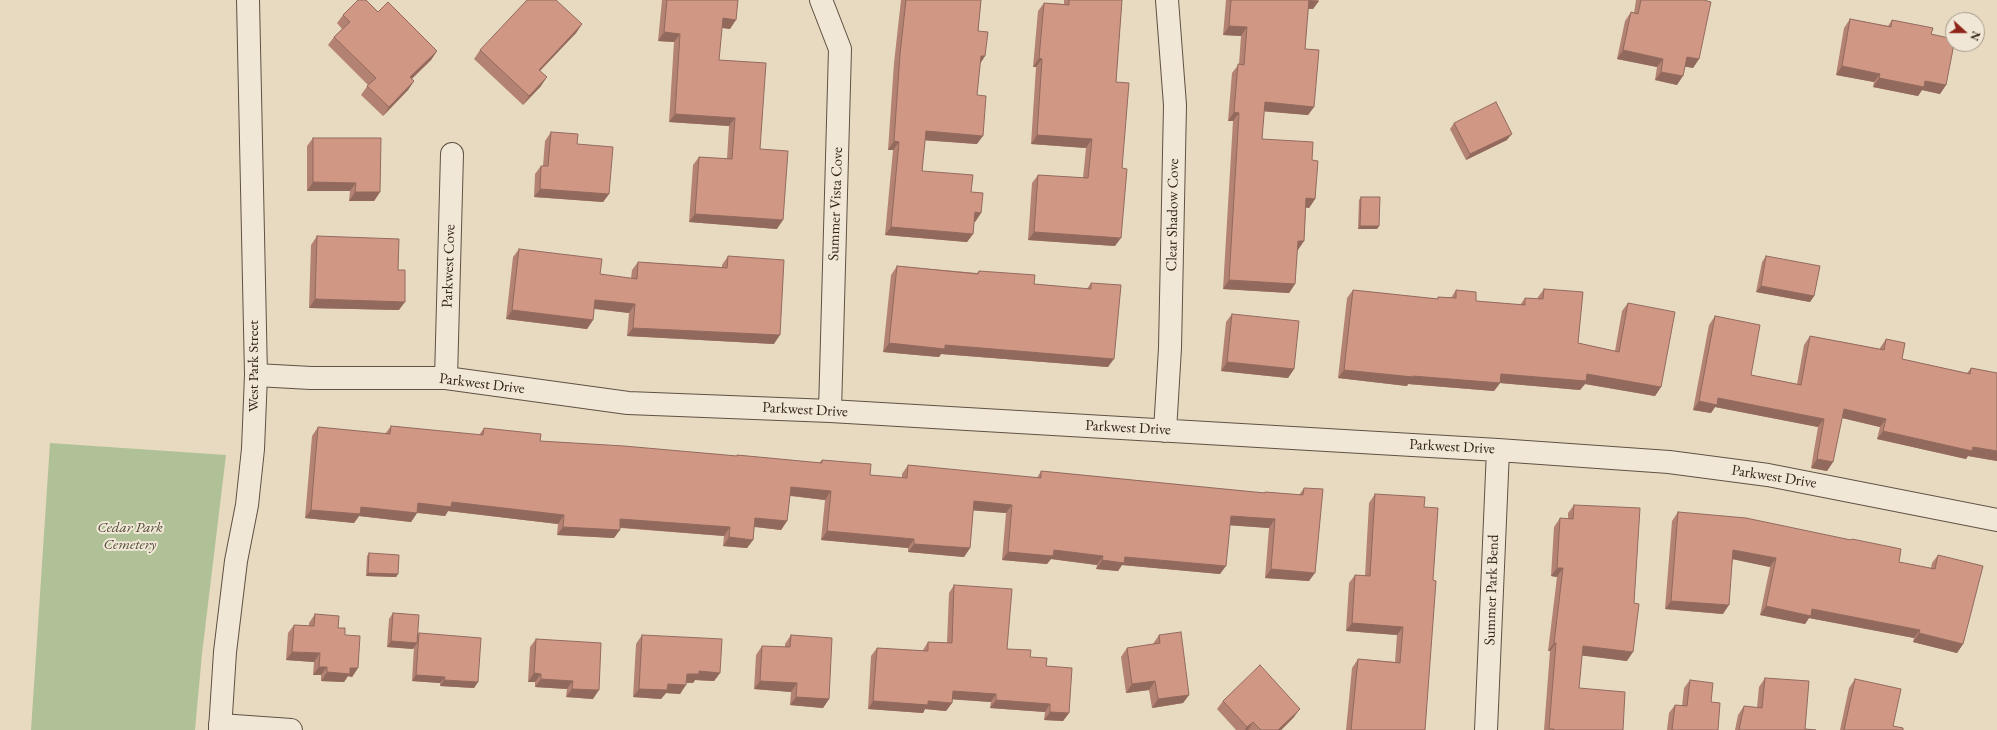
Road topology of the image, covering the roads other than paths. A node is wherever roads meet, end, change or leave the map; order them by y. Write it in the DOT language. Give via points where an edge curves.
graph roads {
  1 [pos="248,0"];
  2 [pos="821,0"];
  3 [pos="1167,0"];
  4 [pos="452,154"];
  5 [pos="256,375"];
  6 [pos="446,378"];
  7 [pos="830,411"];
  8 [pos="1165,430"];
  9 [pos="1498,450"];
  10 [pos="1997,520"];
  11 [pos="220,728"];
  12 [pos="291,730"];
  13 [pos="1486,730"];
  1 -- 5 [label="street, West Park Street"];
  2 -- 7 [label="street, Summer Vista Cove" via="840,49"];
  3 -- 8 [label="street, Clear Shadow Cove" via="1176,105 1170,348"];
  4 -- 6 [label="street, Parkwest Cove"];
  5 -- 6 [label="street, Parkwest Drive" via="311,378"];
  5 -- 11 [label="street, West Park Street" via="253,450 225,652"];
  6 -- 7 [label="street, Parkwest Drive" via="628,403"];
  7 -- 8 [label="street, Parkwest Drive"];
  8 -- 9 [label="street, Parkwest Drive"];
  9 -- 10 [label="street, Parkwest Drive" via="1669,462 1768,474"];
  9 -- 13 [label="street, Summer Park Bend"];
  11 -- 12 [label="street"];
}
